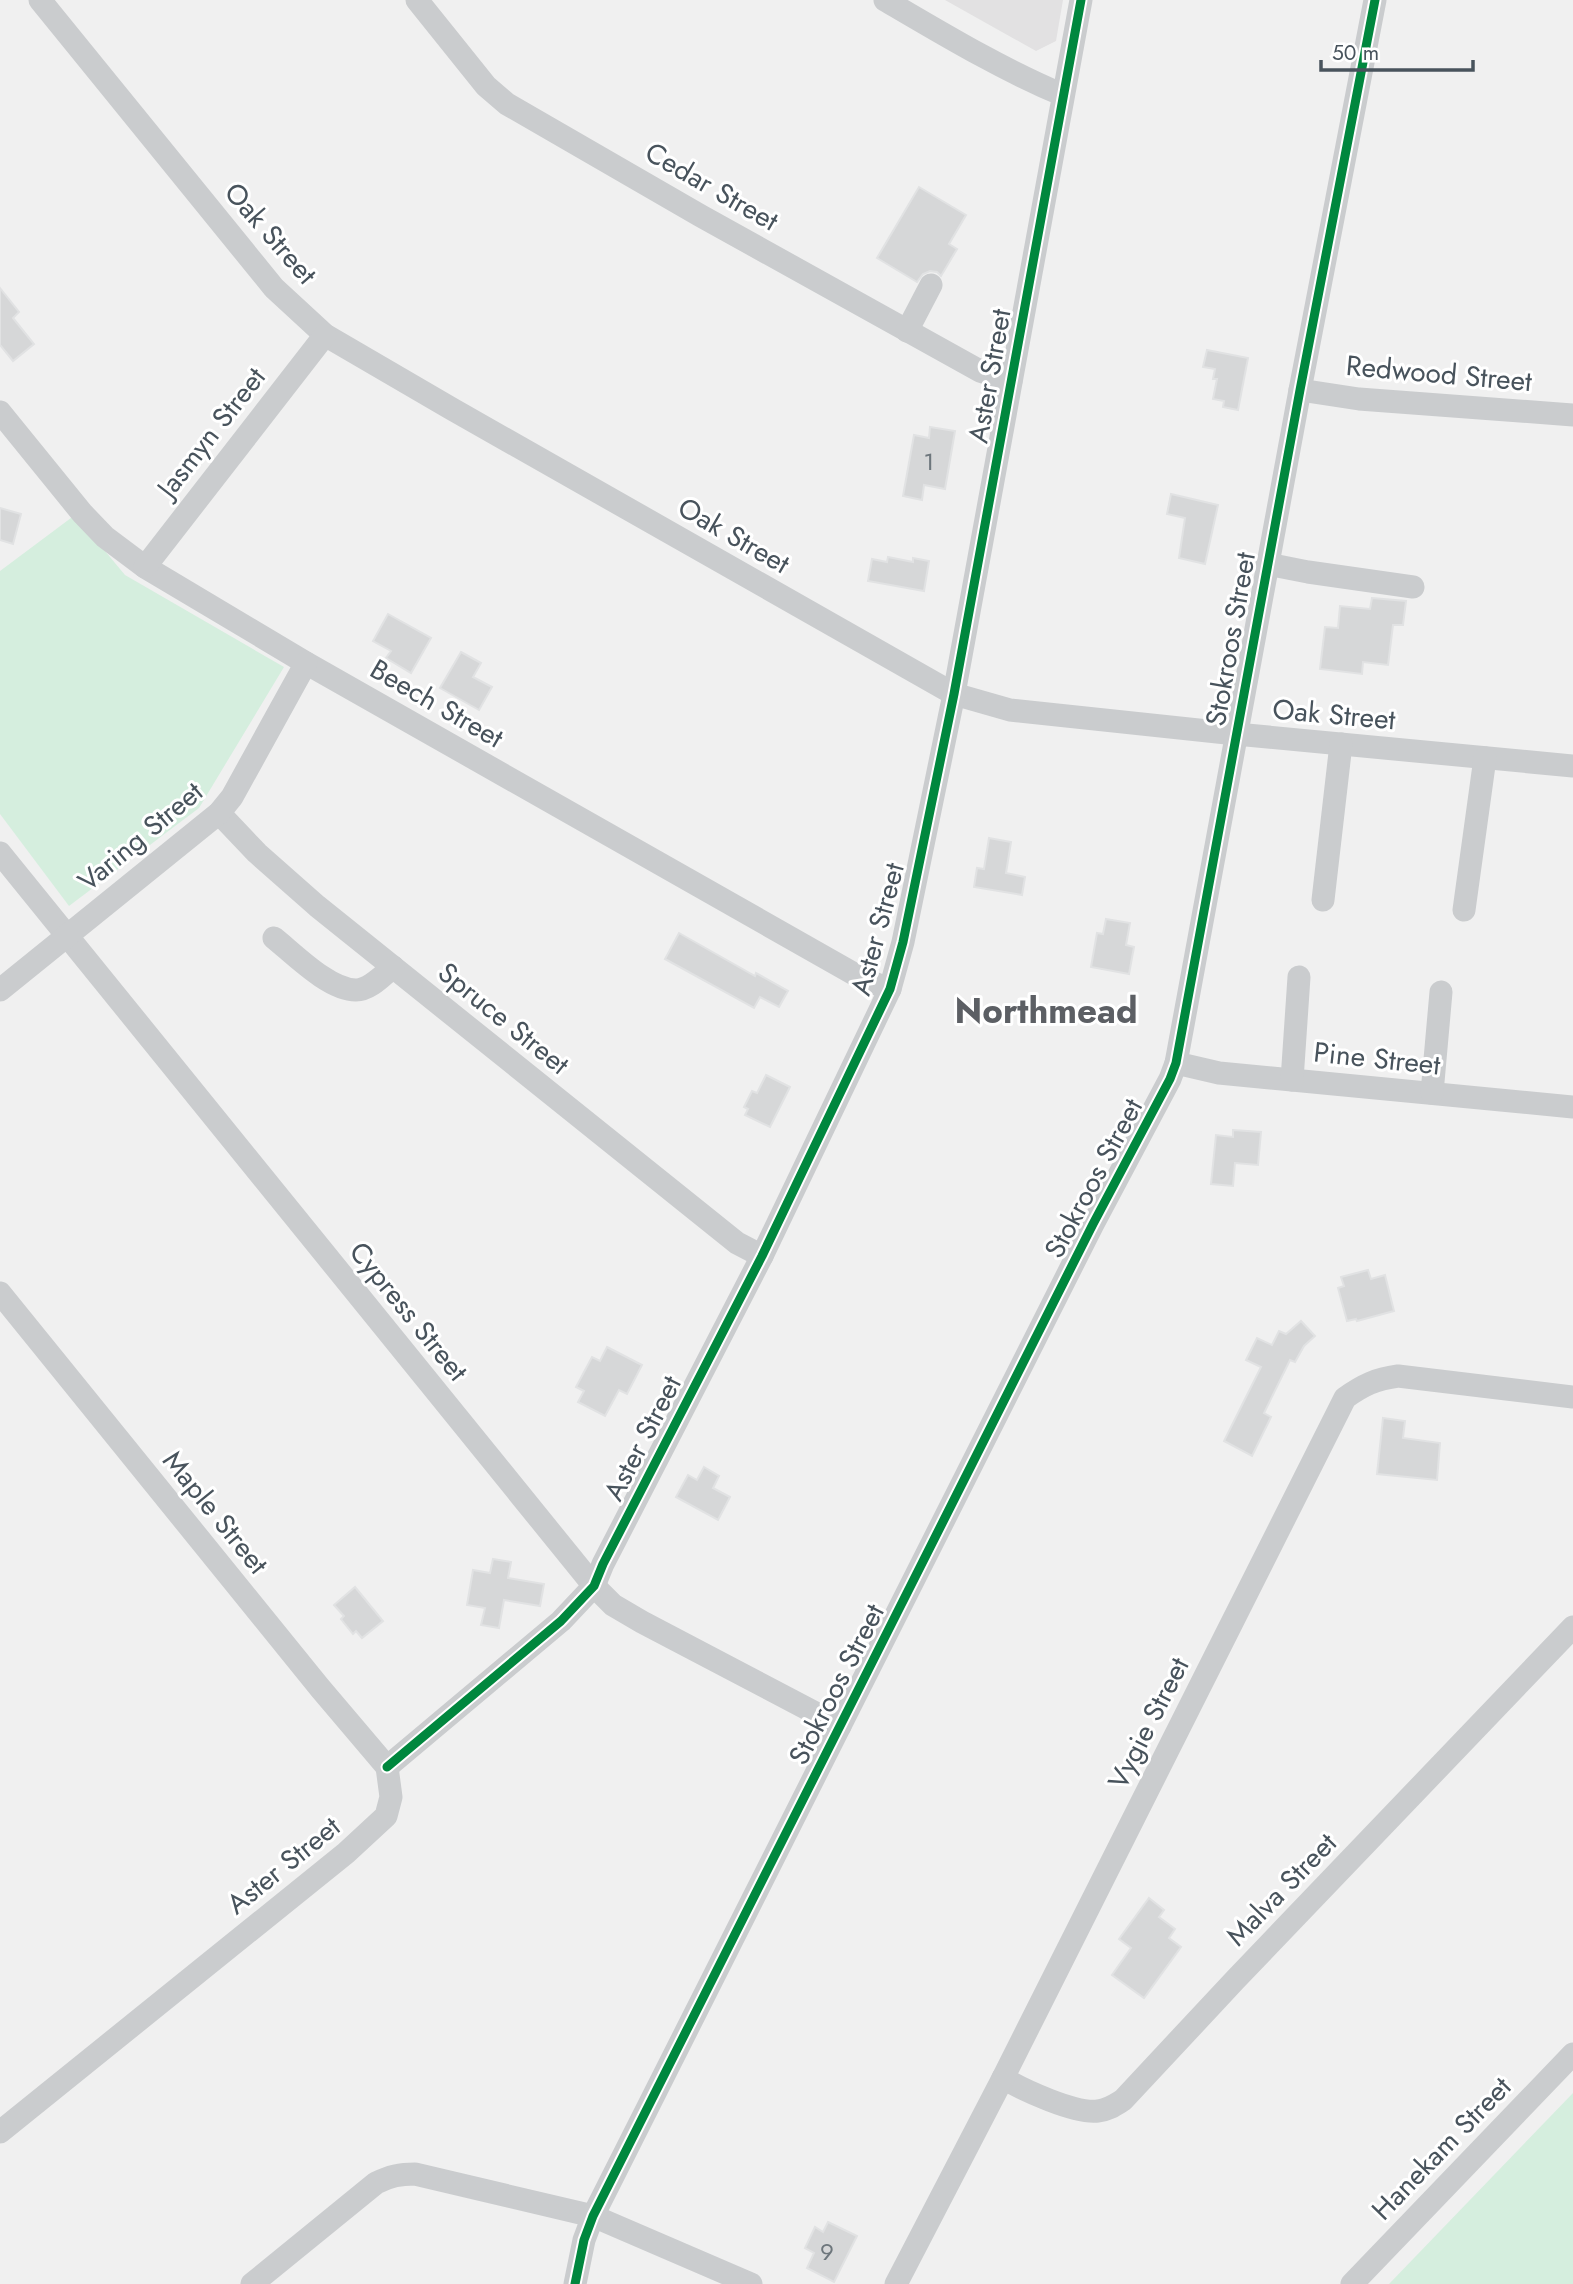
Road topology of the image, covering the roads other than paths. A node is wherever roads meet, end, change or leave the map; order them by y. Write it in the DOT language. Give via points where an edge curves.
graph roads {
  1 [pos="40,0"];
  2 [pos="416,0"];
  3 [pos="885,0"];
  4 [pos="1081,0"];
  5 [pos="1375,0"];
  6 [pos="1063,95"];
  7 [pos="931,285"];
  8 [pos="907,331"];
  9 [pos="325,335"];
  10 [pos="1011,381"];
  11 [pos="1300,390"];
  12 [pos="0,412"];
  13 [pos="1573,415"];
  14 [pos="1267,564"];
  15 [pos="145,567"];
  16 [pos="1413,587"];
  17 [pos="306,663"];
  18 [pos="954,694"];
  19 [pos="1236,734"];
  20 [pos="1341,744"];
  21 [pos="1485,758"];
  22 [pos="1573,766"];
  23 [pos="219,814"];
  24 [pos="0,853"];
  25 [pos="1323,900"];
  26 [pos="1464,909"];
  27 [pos="67,935"];
  28 [pos="274,938"];
  29 [pos="393,967"];
  30 [pos="1299,977"];
  31 [pos="0,989"];
  32 [pos="890,989"];
  33 [pos="1441,992"];
  34 [pos="1176,1063"];
  35 [pos="1292,1080"];
  36 [pos="1432,1093"];
  37 [pos="1573,1107"];
  38 [pos="762,1256"];
  39 [pos="0,1293"];
  40 [pos="1573,1397"];
  41 [pos="594,1587"];
  42 [pos="1573,1627"];
  43 [pos="840,1726"];
  44 [pos="387,1767"];
  45 [pos="1573,2054"];
  46 [pos="1003,2078"];
  47 [pos="0,2132"];
  48 [pos="593,2216"];
  49 [pos="251,2284"];
  50 [pos="575,2284"];
  51 [pos="751,2284"];
  52 [pos="896,2284"];
  53 [pos="1352,2284"];
  1 -- 9 [label="street, Oak Street" via="274,288"];
  2 -- 8 [label="street, Cedar Street" via="486,86 507,104"];
  3 -- 6 [label="street" via="978,54"];
  4 -- 6 [label="street, Aster Street"];
  5 -- 11 [label="street, Stokroos Street"];
  6 -- 10 [label="street, Aster Street"];
  7 -- 8 [label="street"];
  8 -- 10 [label="street, Cedar Street" via="980,371"];
  9 -- 15 [label="street, Jasmyn Street"];
  9 -- 18 [label="street, Oak Street"];
  10 -- 18 [label="street, Aster Street"];
  11 -- 13 [label="street, Redwood Street" via="1359,399"];
  11 -- 14 [label="street, Stokroos Street"];
  12 -- 15 [label="street, Beech Street" via="82,513"];
  14 -- 16 [label="street"];
  14 -- 19 [label="street, Stokroos Street"];
  15 -- 17 [label="street, Beech Street"];
  17 -- 23 [label="street, Varing Street"];
  17 -- 32 [label="street, Beech Street" via="863,979"];
  18 -- 19 [label="street, Oak Street" via="1010,710"];
  18 -- 32 [label="street, Aster Street"];
  19 -- 20 [label="street, Oak Street"];
  19 -- 34 [label="street, Stokroos Street"];
  20 -- 21 [label="street, Oak Street"];
  20 -- 25 [label="street"];
  21 -- 22 [label="street, Oak Street"];
  21 -- 26 [label="street"];
  23 -- 27 [label="street, Varing Street"];
  23 -- 29 [label="street, Spruce Street" via="317,906"];
  24 -- 27 [label="street, Cypress Street"];
  27 -- 31 [label="street, Varing Street"];
  27 -- 41 [label="street, Cypress Street"];
  28 -- 29 [label="street" via="341,987 361,989"];
  29 -- 38 [label="street, Spruce Street" via="737,1243"];
  30 -- 35 [label="street"];
  32 -- 38 [label="street, Aster Street"];
  33 -- 36 [label="street"];
  34 -- 35 [label="street, Pine Street" via="1219,1073"];
  34 -- 43 [label="street, Stokroos Street"];
  35 -- 36 [label="street, Pine Street"];
  36 -- 37 [label="street, Pine Street"];
  38 -- 41 [label="street, Aster Street"];
  39 -- 44 [label="street, Maple Street"];
  40 -- 46 [label="street, Vygie Street" via="1398,1377 1364,1384 1345,1398"];
  41 -- 43 [label="street, Cypress Street" via="642,1622"];
  41 -- 44 [label="street, Aster Street" via="561,1621"];
  42 -- 46 [label="street, Malva Street" via="1124,2100 1108,2109 1083,2110"];
  43 -- 48 [label="street, Stokroos Street"];
  44 -- 47 [label="street, Aster Street" via="391,1797 379,1824"];
  45 -- 53 [label="street, Hanekam Street"];
  46 -- 52 [label="street, Vygie Street"];
  48 -- 49 [label="street" via="415,2174 391,2176 376,2183"];
  48 -- 50 [label="street, Stokroos Street"];
  48 -- 51 [label="street"];
}
